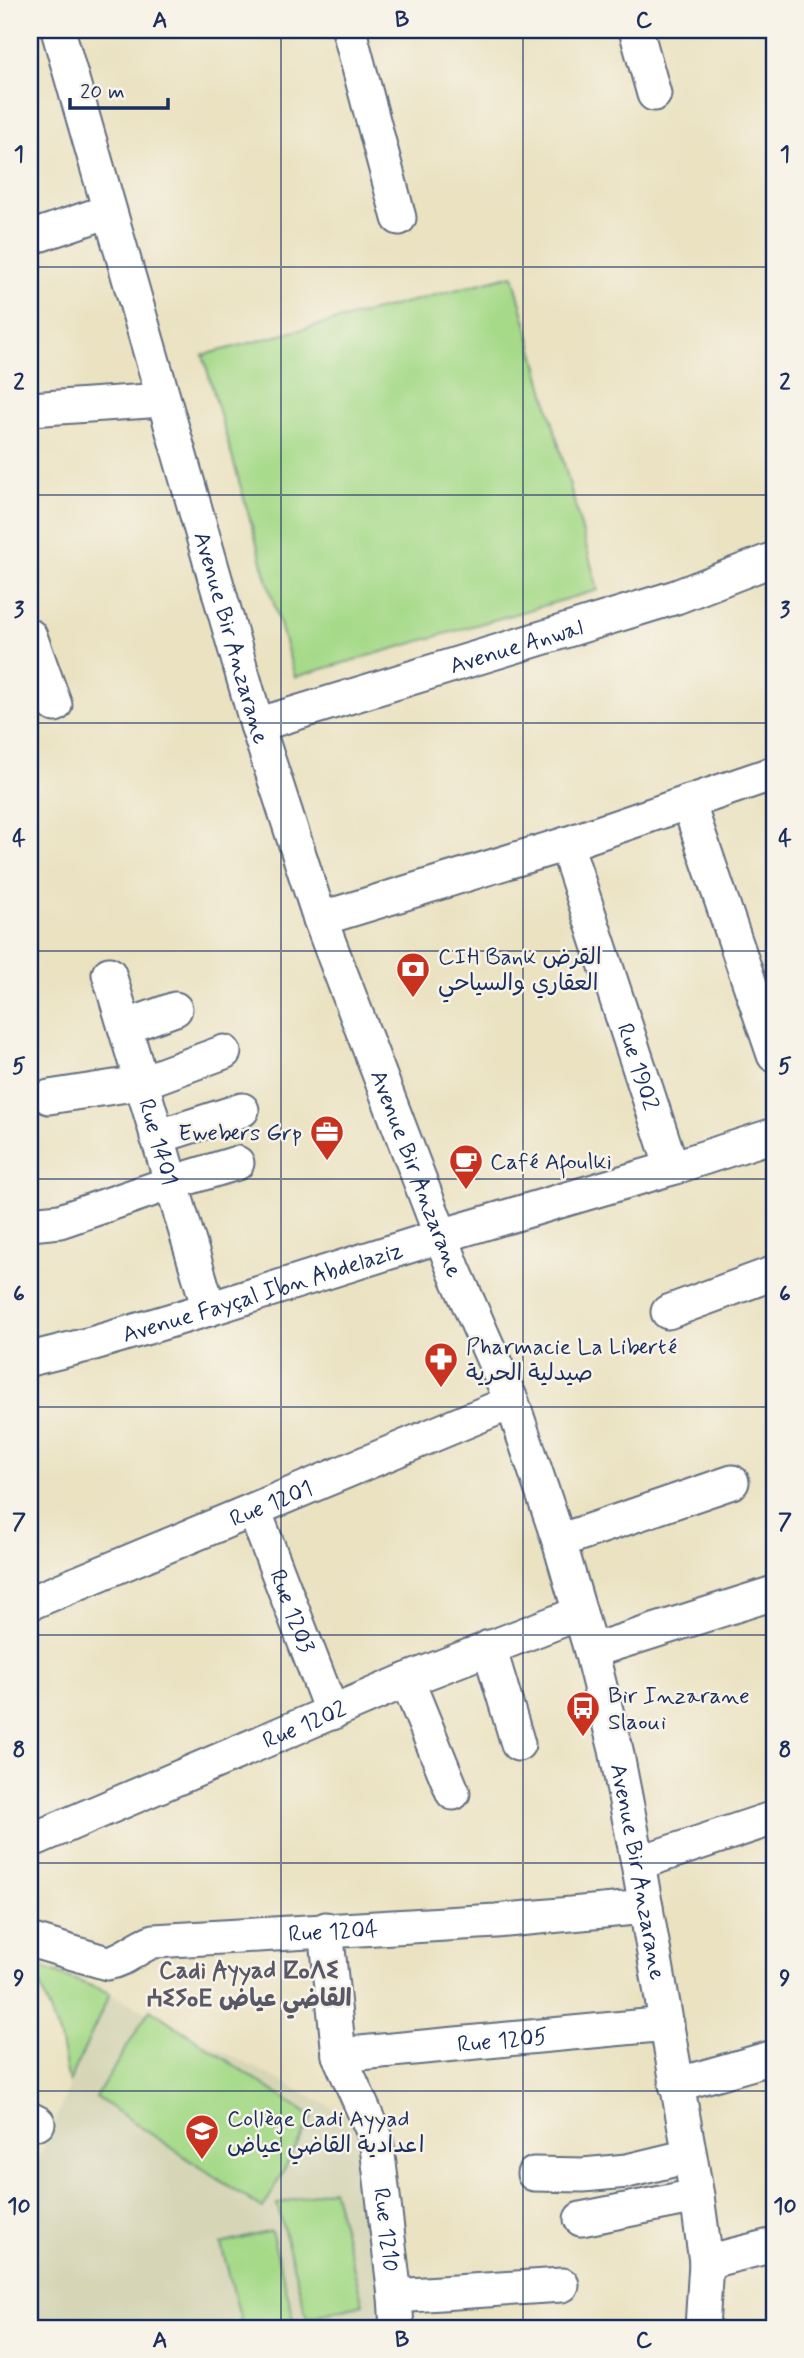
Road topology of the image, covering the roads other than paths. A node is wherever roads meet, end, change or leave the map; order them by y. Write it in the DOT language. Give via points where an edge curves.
graph roads {
  1 [pos="58,30"];
  2 [pos="349,30"];
  3 [pos="636,30"];
  4 [pos="654,94"];
  5 [pos="109,211"];
  6 [pos="399,218"];
  7 [pos="30,238"];
  8 [pos="163,400"];
  9 [pos="30,408"];
  10 [pos="774,560"];
  11 [pos="31,646"];
  12 [pos="55,705"];
  13 [pos="257,725"];
  14 [pos="774,773"];
  15 [pos="688,802"];
  16 [pos="566,844"];
  17 [pos="320,919"];
  18 [pos="109,974"];
  19 [pos="175,1009"];
  20 [pos="125,1027"];
  21 [pos="224,1052"];
  22 [pos="774,1055"];
  23 [pos="140,1083"];
  24 [pos="48,1097"];
  25 [pos="242,1110"];
  26 [pos="774,1135"];
  27 [pos="157,1137"];
  28 [pos="237,1163"];
  29 [pos="672,1168"];
  30 [pos="171,1183"];
  31 [pos="30,1224"];
  32 [pos="441,1236"];
  33 [pos="774,1273"];
  34 [pos="209,1309"];
  35 [pos="668,1312"];
  36 [pos="30,1359"];
  37 [pos="512,1402"];
  38 [pos="732,1482"];
  39 [pos="254,1510"];
  40 [pos="559,1541"];
  41 [pos="774,1593"];
  42 [pos="30,1603"];
  43 [pos="580,1613"];
  44 [pos="489,1647"];
  45 [pos="591,1651"];
  46 [pos="407,1680"];
  47 [pos="332,1713"];
  48 [pos="518,1744"];
  49 [pos="453,1793"];
  50 [pos="774,1818"];
  51 [pos="30,1841"];
  52 [pos="638,1863"];
  53 [pos="646,1907"];
  54 [pos="326,1929"];
  55 [pos="30,1940"];
  56 [pos="667,2024"];
  57 [pos="339,2055"];
  58 [pos="774,2057"];
  59 [pos="676,2085"];
  60 [pos="689,2156"];
  61 [pos="534,2174"];
  62 [pos="697,2196"];
  63 [pos="581,2219"];
  64 [pos="774,2245"];
  65 [pos="706,2262"];
  66 [pos="562,2285"];
  67 [pos="396,2312"];
  68 [pos="702,2328"];
  1 -- 5 [label="street, Avenue Bir Anzarane"];
  2 -- 6 [label="street"];
  3 -- 4 [label="street"];
  5 -- 7 [label="street"];
  5 -- 8 [label="street, Avenue Bir Anzarane"];
  8 -- 9 [label="street"];
  8 -- 13 [label="street, Avenue Bir Anzarane"];
  10 -- 13 [label="street, Avenue Anwal" via="676,597"];
  11 -- 12 [label="street"];
  13 -- 17 [label="street, Avenue Bir Anzarane"];
  14 -- 15 [label="street"];
  15 -- 16 [label="street"];
  15 -- 22 [label="street"];
  16 -- 17 [label="street"];
  16 -- 29 [label="street, Rue 1902"];
  17 -- 32 [label="street, Avenue Bir Anzarane"];
  18 -- 20 [label="street, Rue 1401"];
  19 -- 20 [label="street"];
  20 -- 23 [label="street, Rue 1401"];
  21 -- 23 [label="street"];
  23 -- 24 [label="street"];
  23 -- 27 [label="street, Rue 1401"];
  25 -- 27 [label="street"];
  26 -- 29 [label="street, Avenue Fayçal Ibn Abdelaziz"];
  27 -- 30 [label="street, Rue 1401"];
  28 -- 30 [label="street"];
  29 -- 32 [label="street, Avenue Fayçal Ibn Abdelaziz"];
  30 -- 31 [label="street" via="60,1221"];
  30 -- 34 [label="street, Rue 1401"];
  32 -- 34 [label="street, Avenue Fayçal Ibn Abdelaziz"];
  32 -- 37 [label="street, Avenue Bir Anzarane"];
  33 -- 35 [label="street"];
  34 -- 36 [label="street, Avenue Fayçal Ibn Abdelaziz"];
  37 -- 39 [label="street, Rue 1201"];
  37 -- 40 [label="street, Avenue Bir Anzarane"];
  38 -- 40 [label="street"];
  39 -- 42 [label="street, Rue 1201"];
  39 -- 47 [label="street, Rue 1203"];
  40 -- 43 [label="street, Avenue Bir Anzarane"];
  41 -- 45 [label="street"];
  43 -- 44 [label="street, Rue 1202"];
  43 -- 45 [label="street, Avenue Bir Anzarane"];
  44 -- 46 [label="street, Rue 1202"];
  44 -- 48 [label="street"];
  45 -- 52 [label="street, Avenue Bir Anzarane"];
  46 -- 47 [label="street, Rue 1202"];
  46 -- 49 [label="street"];
  47 -- 51 [label="street, Rue 1202"];
  50 -- 52 [label="street"];
  52 -- 53 [label="street, Avenue Bir Anzarane"];
  53 -- 54 [label="street, Rue 1204" via="496,1921"];
  53 -- 56 [label="street, Avenue Bir Anzarane"];
  54 -- 55 [label="street, Rue 1204" via="154,1941 107,1963"];
  54 -- 57 [label="street, Rue 1210"];
  56 -- 57 [label="street, Rue 1205"];
  56 -- 59 [label="street, Avenue Bir Anzarane"];
  57 -- 67 [label="street, Rue 1210" via="376,2138"];
  58 -- 59 [label="street"];
  59 -- 60 [label="street, Avenue Bir Anzarane"];
  60 -- 61 [label="street" via="627,2171"];
  60 -- 62 [label="street, Avenue Bir Anzarane"];
  62 -- 63 [label="street"];
  62 -- 65 [label="street, Avenue Bir Anzarane"];
  64 -- 65 [label="street"];
  65 -- 68 [label="street, Avenue Bir Anzarane"];
  66 -- 67 [label="street"];
}
